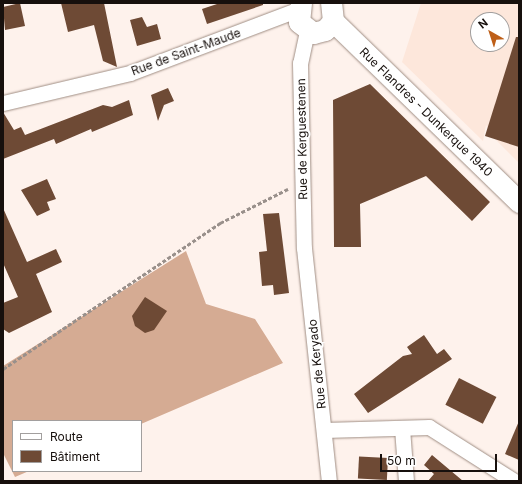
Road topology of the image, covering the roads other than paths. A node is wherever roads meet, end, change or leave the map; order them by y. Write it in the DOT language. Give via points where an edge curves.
graph roads {
  1 [pos="299,6"];
  2 [pos="332,12"];
  3 [pos="307,31"];
  4 [pos="3,102"];
  5 [pos="519,202"];
  6 [pos="304,248"];
  7 [pos="402,428"];
  8 [pos="324,430"];
  9 [pos="329,481"];
  10 [pos="406,481"];
  11 [pos="514,481"];
  1 -- 3 [label="street" via="299,22"];
  1 -- 4 [label="street, Rue de Saint-Maude" via="130,73"];
  2 -- 3 [label="street" via="319,32"];
  2 -- 5 [label="street, Rue Flandres - Dunkerque 1940"];
  3 -- 6 [label="street, Rue de Kerguestenen" via="300,63"];
  6 -- 8 [label="street, Rue de Keryado"];
  7 -- 8 [label="street"];
  7 -- 10 [label="street"];
  7 -- 11 [label="street" via="429,427"];
  8 -- 9 [label="street, Rue de Keryado"];
}
